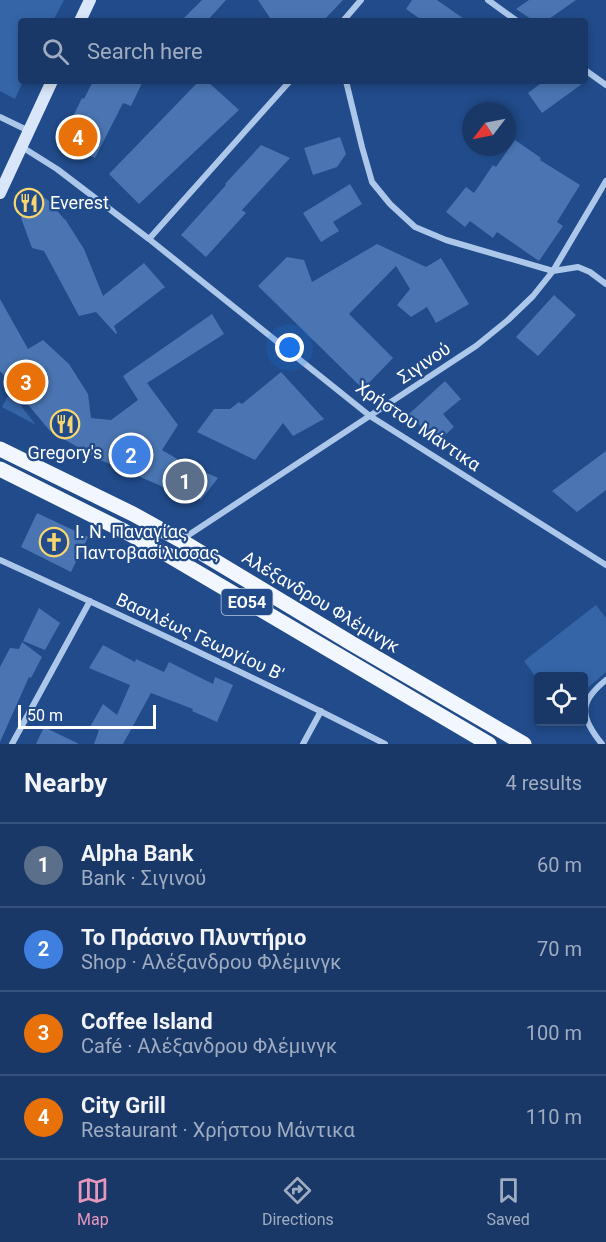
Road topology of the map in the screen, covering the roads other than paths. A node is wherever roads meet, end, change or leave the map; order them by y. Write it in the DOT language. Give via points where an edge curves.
graph roads {
  1 [pos="90,0"];
  2 [pos="361,0"];
  3 [pos="488,0"];
  4 [pos="81,18"];
  5 [pos="346,18"];
  6 [pos="513,18"];
  7 [pos="588,72"];
  8 [pos="51,84"];
  9 [pos="287,84"];
  10 [pos="347,84"];
  11 [pos="606,86"];
  12 [pos="0,117"];
  13 [pos="29,131"];
  14 [pos="21,147"];
  15 [pos="606,181"];
  16 [pos="0,193"];
  17 [pos="149,239"];
  18 [pos="552,272"];
  19 [pos="606,284"];
  20 [pos="370,417"];
  21 [pos="0,448"];
  22 [pos="0,469"];
  23 [pos="180,540"];
  24 [pos="0,560"];
  25 [pos="606,565"];
  26 [pos="90,601"];
  27 [pos="606,680"];
  28 [pos="321,711"];
  29 [pos="12,744"];
  30 [pos="303,744"];
  31 [pos="385,744"];
  32 [pos="489,744"];
  33 [pos="524,744"];
  34 [pos="602,744"];
  1 -- 4 [label="main road"];
  2 -- 5 [label="street"];
  3 -- 6 [label="street"];
  7 -- 11 [label="street"];
  8 -- 13 [label="main road"];
  9 -- 17 [label="street"];
  10 -- 18 [label="street" via="372,182 415,227"];
  12 -- 13 [label="street"];
  13 -- 14 [label="main road"];
  14 -- 16 [label="main road"];
  14 -- 17 [label="street, Χρήστου Μάντικα"];
  15 -- 18 [label="street, Σιγινού"];
  17 -- 20 [label="street, Χρήστου Μάντικα"];
  18 -- 19 [label="street" via="578,267"];
  18 -- 20 [label="street, Σιγινού" via="508,320 476,346"];
  20 -- 23 [label="street, Σιγινού"];
  20 -- 25 [label="street, Χρήστου Μάντικα"];
  21 -- 23 [label="main road, Αλέξανδρου Φλέμινγκ / ΕΟ54"];
  22 -- 32 [label="main road, Αλέξανδρου Φλέμινγκ / ΕΟ54" via="168,555"];
  23 -- 33 [label="main road, Αλέξανδρου Φλέμινγκ / ΕΟ54"];
  24 -- 26 [label="street, Βασιλέως Γεωργίου Β'"];
  26 -- 28 [label="street, Βασιλέως Γεωργίου Β'"];
  26 -- 29 [label="street"];
  27 -- 34 [label="street" via="590,695 584,712"];
  28 -- 30 [label="street"];
  28 -- 31 [label="street, Βασιλέως Γεωργίου Β'"];
}
